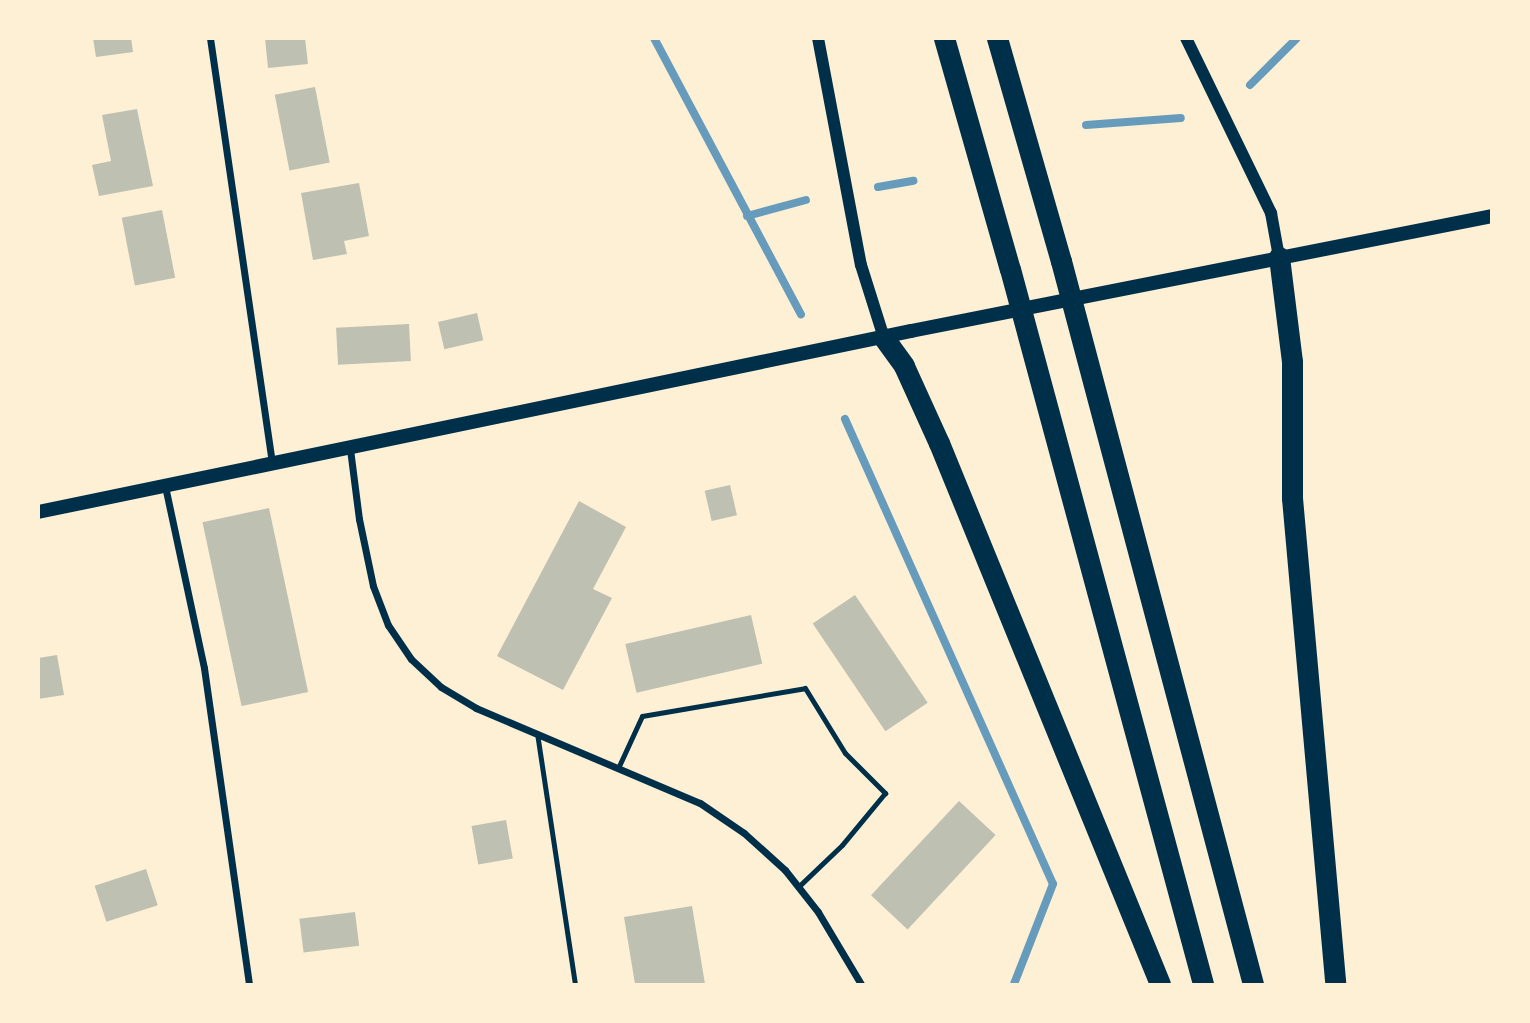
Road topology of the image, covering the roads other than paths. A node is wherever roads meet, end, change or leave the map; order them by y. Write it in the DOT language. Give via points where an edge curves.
graph roads {
  1 [pos="210,38"];
  2 [pos="818,38"];
  3 [pos="944,38"];
  4 [pos="997,38"];
  5 [pos="1186,38"];
  6 [pos="1492,216"];
  7 [pos="1279,257"];
  8 [pos="884,338"];
  9 [pos="349,449"];
  10 [pos="273,465"];
  11 [pos="165,486"];
  12 [pos="38,512"];
  13 [pos="537,733"];
  14 [pos="619,766"];
  15 [pos="798,887"];
  16 [pos="249,985"];
  17 [pos="575,985"];
  18 [pos="861,985"];
  19 [pos="1160,985"];
  20 [pos="1203,985"];
  21 [pos="1253,985"];
  22 [pos="1335,985"];
  1 -- 10 [label="street"];
  2 -- 8 [label="street" via="861,265"];
  3 -- 20 [label="highway"];
  4 -- 21 [label="highway" via="1062,261"];
  5 -- 7 [label="street" via="1271,213"];
  6 -- 7 [label="main road"];
  7 -- 8 [label="main road"];
  7 -- 22 [label="highway" via="1292,361 1292,498"];
  8 -- 9 [label="main road"];
  8 -- 19 [label="highway" via="904,366 939,443"];
  9 -- 10 [label="main road"];
  9 -- 13 [label="street" via="373,586 388,625 411,659 441,687 476,708"];
  10 -- 11 [label="main road"];
  11 -- 12 [label="main road"];
  11 -- 16 [label="street" via="204,668"];
  13 -- 14 [label="street"];
  13 -- 17 [label="lane"];
  14 -- 15 [label="street" via="700,803 744,833"];
  14 -- 15 [label="lane" via="642,716 805,688 845,753 885,793 842,845"];
  15 -- 18 [label="street"];
}
